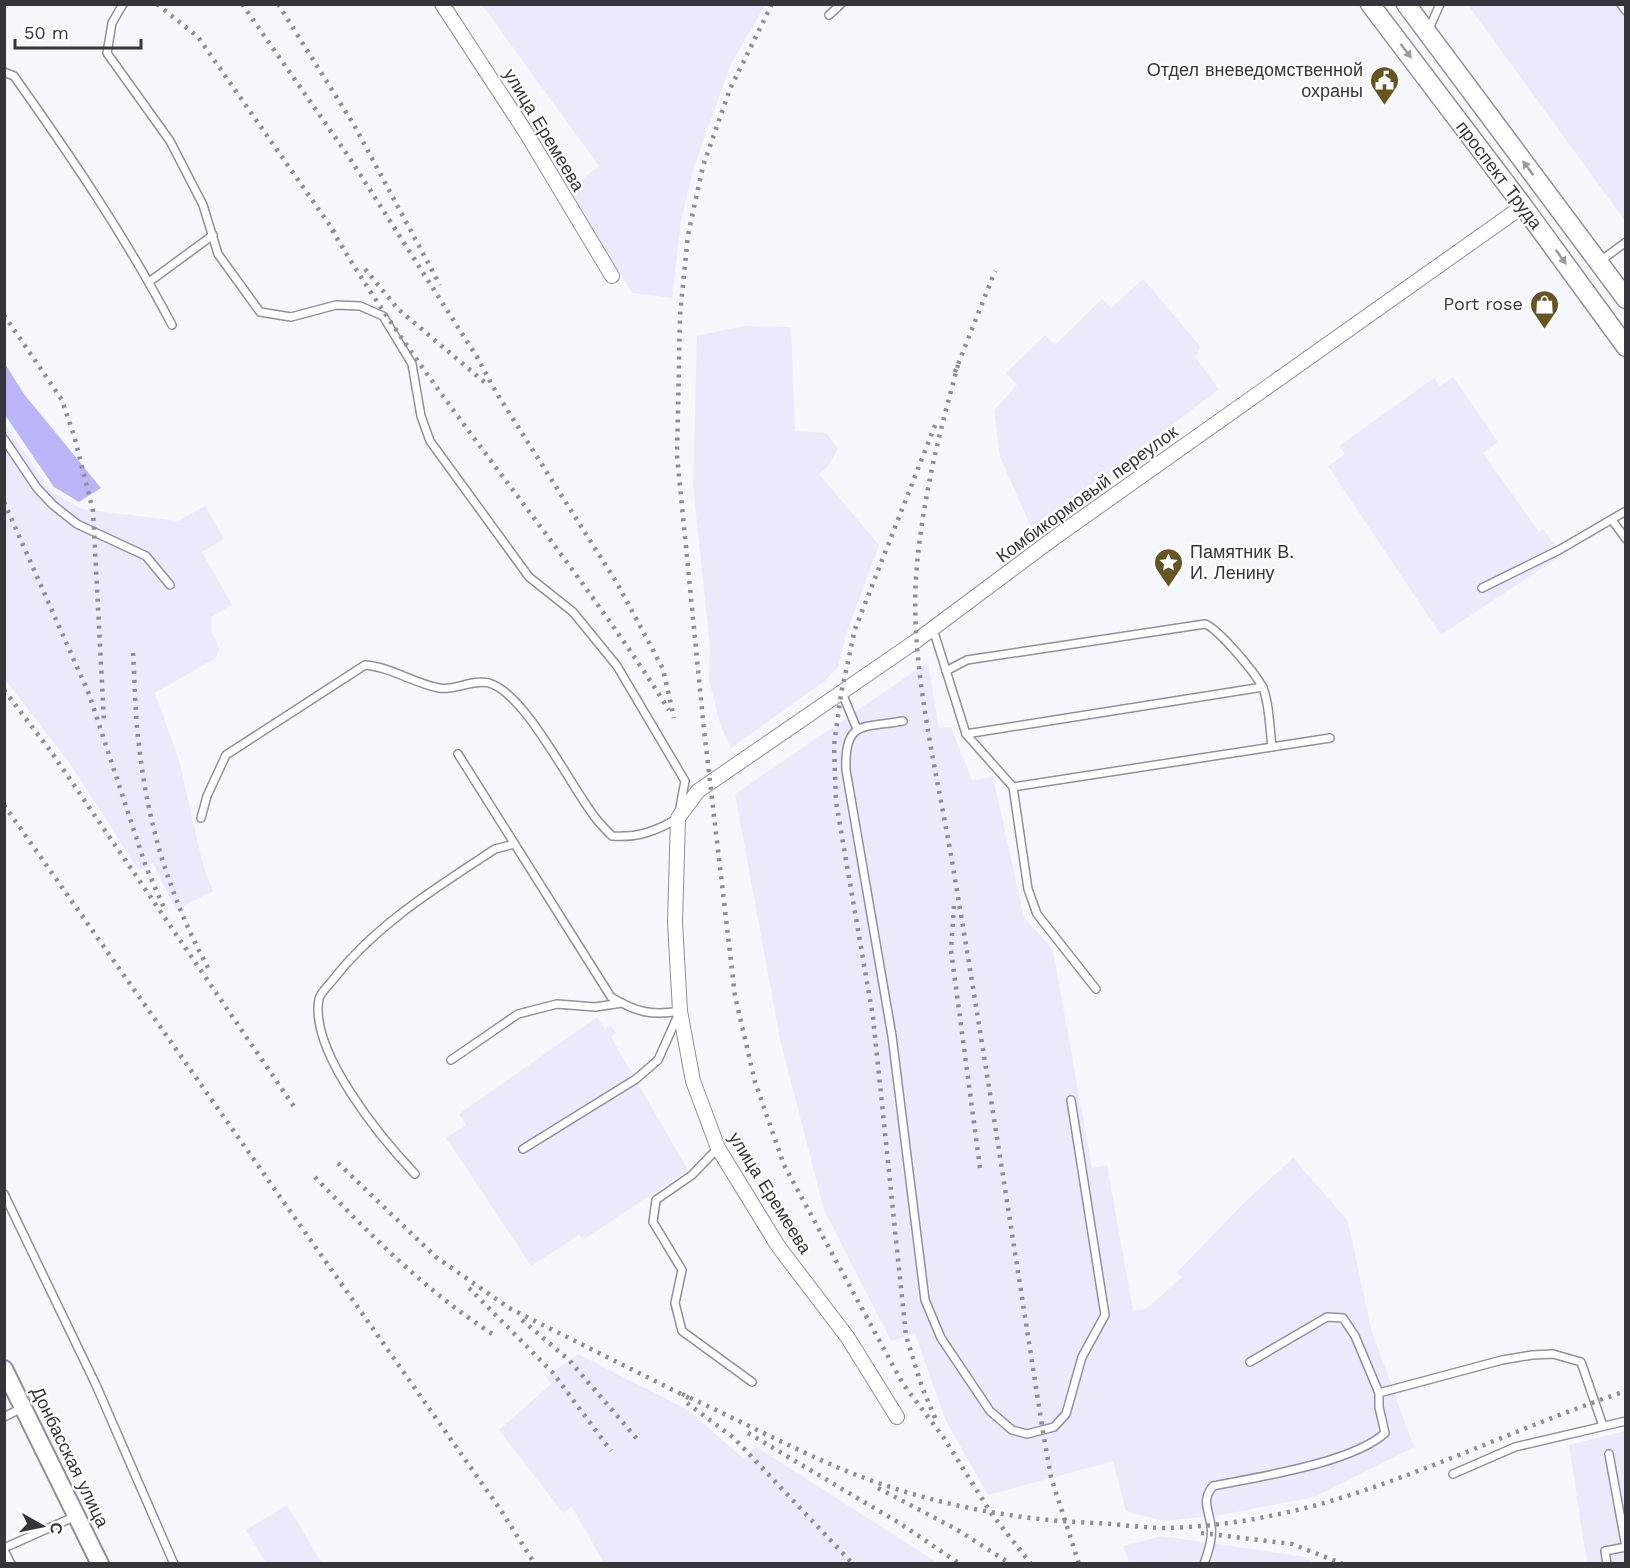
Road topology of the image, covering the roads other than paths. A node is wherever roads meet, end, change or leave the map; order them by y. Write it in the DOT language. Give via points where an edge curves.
graph roads {
  1 [pos="123,4"];
  2 [pos="442,4"];
  3 [pos="841,4"];
  4 [pos="1370,4"];
  5 [pos="1406,4"];
  6 [pos="1440,4"];
  7 [pos="1621,4"];
  8 [pos="1626,10"];
  9 [pos="829,15"];
  10 [pos="1427,34"];
  11 [pos="4,72"];
  12 [pos="1545,191"];
  13 [pos="1523,206"];
  14 [pos="213,235"];
  15 [pos="1626,242"];
  16 [pos="1599,262"];
  17 [pos="612,276"];
  18 [pos="149,282"];
  19 [pos="1626,299"];
  20 [pos="172,325"];
  21 [pos="1626,347"];
  22 [pos="4,439"];
  23 [pos="1626,511"];
  24 [pos="1612,520"];
  25 [pos="1626,539"];
  26 [pos="170,585"];
  27 [pos="1482,588"];
  28 [pos="933,629"];
  29 [pos="946,671"];
  30 [pos="1263,687"];
  31 [pos="842,693"];
  32 [pos="903,721"];
  33 [pos="857,729"];
  34 [pos="966,734"];
  35 [pos="1329,738"];
  36 [pos="1272,747"];
  37 [pos="458,754"];
  38 [pos="1013,788"];
  39 [pos="201,818"];
  40 [pos="678,818"];
  41 [pos="514,844"];
  42 [pos="1096,989"];
  43 [pos="622,1003"];
  44 [pos="680,1011"];
  45 [pos="451,1060"];
  46 [pos="1071,1100"];
  47 [pos="718,1148"];
  48 [pos="523,1149"];
  49 [pos="415,1174"];
  50 [pos="4,1194"];
  51 [pos="1250,1362"];
  52 [pos="4,1369"];
  53 [pos="752,1382"];
  54 [pos="1379,1393"];
  55 [pos="24,1407"];
  56 [pos="4,1417"];
  57 [pos="897,1417"];
  58 [pos="1626,1421"];
  59 [pos="1603,1426"];
  60 [pos="1610,1454"];
  61 [pos="1453,1474"];
  62 [pos="77,1515"];
  63 [pos="1626,1547"];
  64 [pos="4,1549"];
  65 [pos="11,1563"];
  66 [pos="100,1563"];
  67 [pos="174,1563"];
  68 [pos="1204,1563"];
  69 [pos="1607,1563"];
  1 -- 14 [label="lane" via="112,23 107,54 170,141 203,205"];
  2 -- 17 [label="street, улица Еремеева" via="525,131"];
  3 -- 9 [label="lane"];
  4 -- 13 [label="main road, проспект Труда, one-way"];
  5 -- 10 [label="main road, проспект Труда"];
  6 -- 10 [label="lane"];
  7 -- 8 [label="lane"];
  12 -- 10 [label="main road, проспект Труда, one-way"];
  11 -- 18 [label="lane" via="14,76 88,181"];
  12 -- 13 [label="main road"];
  12 -- 16 [label="main road, проспект Труда"];
  13 -- 21 [label="main road, проспект Труда, one-way"];
  13 -- 28 [label="street, Комбикормовый переулок" via="1054,538"];
  14 -- 18 [label="lane"];
  14 -- 40 [label="lane" via="218,254 260,312 291,317 336,305 360,306 383,316 412,364 430,441 529,577 573,612 617,666 685,781"];
  15 -- 16 [label="lane"];
  16 -- 19 [label="main road, проспект Труда"];
  18 -- 20 [label="lane"];
  22 -- 26 [label="lane" via="53,505 77,524 146,556"];
  23 -- 24 [label="lane"];
  24 -- 25 [label="lane"];
  24 -- 27 [label="lane"];
  28 -- 29 [label="lane"];
  28 -- 31 [label="street, Комбикормовый переулок"];
  29 -- 30 [label="lane" via="967,660 1205,624 1214,627"];
  29 -- 34 [label="lane"];
  30 -- 34 [label="lane"];
  30 -- 36 [label="lane"];
  31 -- 33 [label="lane"];
  31 -- 40 [label="street, Комбикормовый переулок" via="699,791"];
  32 -- 33 [label="lane"];
  33 -- 46 [label="lane" via="849,736 845,749 846,770 892,1036 925,1300 941,1338 990,1411 1012,1430 1027,1434 1054,1427 1066,1414 1082,1357 1105,1315"];
  34 -- 38 [label="lane"];
  35 -- 36 [label="lane"];
  36 -- 38 [label="lane"];
  37 -- 41 [label="lane"];
  38 -- 42 [label="lane" via="1029,889 1037,914"];
  39 -- 40 [label="lane" via="226,755 365,665 379,666 443,689 465,683 490,684 510,696 612,836 629,837 661,829"];
  40 -- 44 [label="street, улица Еремеева" via="675,922"];
  41 -- 43 [label="lane" via="611,997"];
  41 -- 49 [label="lane" via="495,849 392,918 319,997 320,1030 327,1053 386,1142"];
  43 -- 44 [label="lane" via="633,1010 660,1014"];
  43 -- 45 [label="lane" via="595,1007 557,1004 518,1014"];
  44 -- 47 [label="street, улица Еремеева" via="693,1081"];
  44 -- 48 [label="lane" via="658,1060 636,1079"];
  47 -- 53 [label="lane" via="692,1175 656,1200 653,1222 682,1270 675,1303 682,1331"];
  47 -- 57 [label="street, улица Еремеева" via="778,1246 848,1338"];
  50 -- 67 [label="lane" via="96,1384"];
  51 -- 54 [label="lane" via="1327,1317 1343,1318 1355,1336"];
  52 -- 55 [label="street, Донбасская улица"];
  54 -- 59 [label="lane" via="1502,1360 1553,1354 1581,1362"];
  54 -- 68 [label="lane" via="1385,1433 1375,1441 1312,1466 1213,1486 1206,1494 1211,1526"];
  55 -- 56 [label="lane"];
  55 -- 62 [label="street, Донбасская улица"];
  58 -- 59 [label="lane"];
  59 -- 61 [label="lane" via="1515,1447"];
  60 -- 63 [label="lane"];
  62 -- 64 [label="lane"];
  62 -- 66 [label="street, Донбасская улица"];
  63 -- 69 [label="lane" via="1605,1551"];
  64 -- 65 [label="lane"];
}
